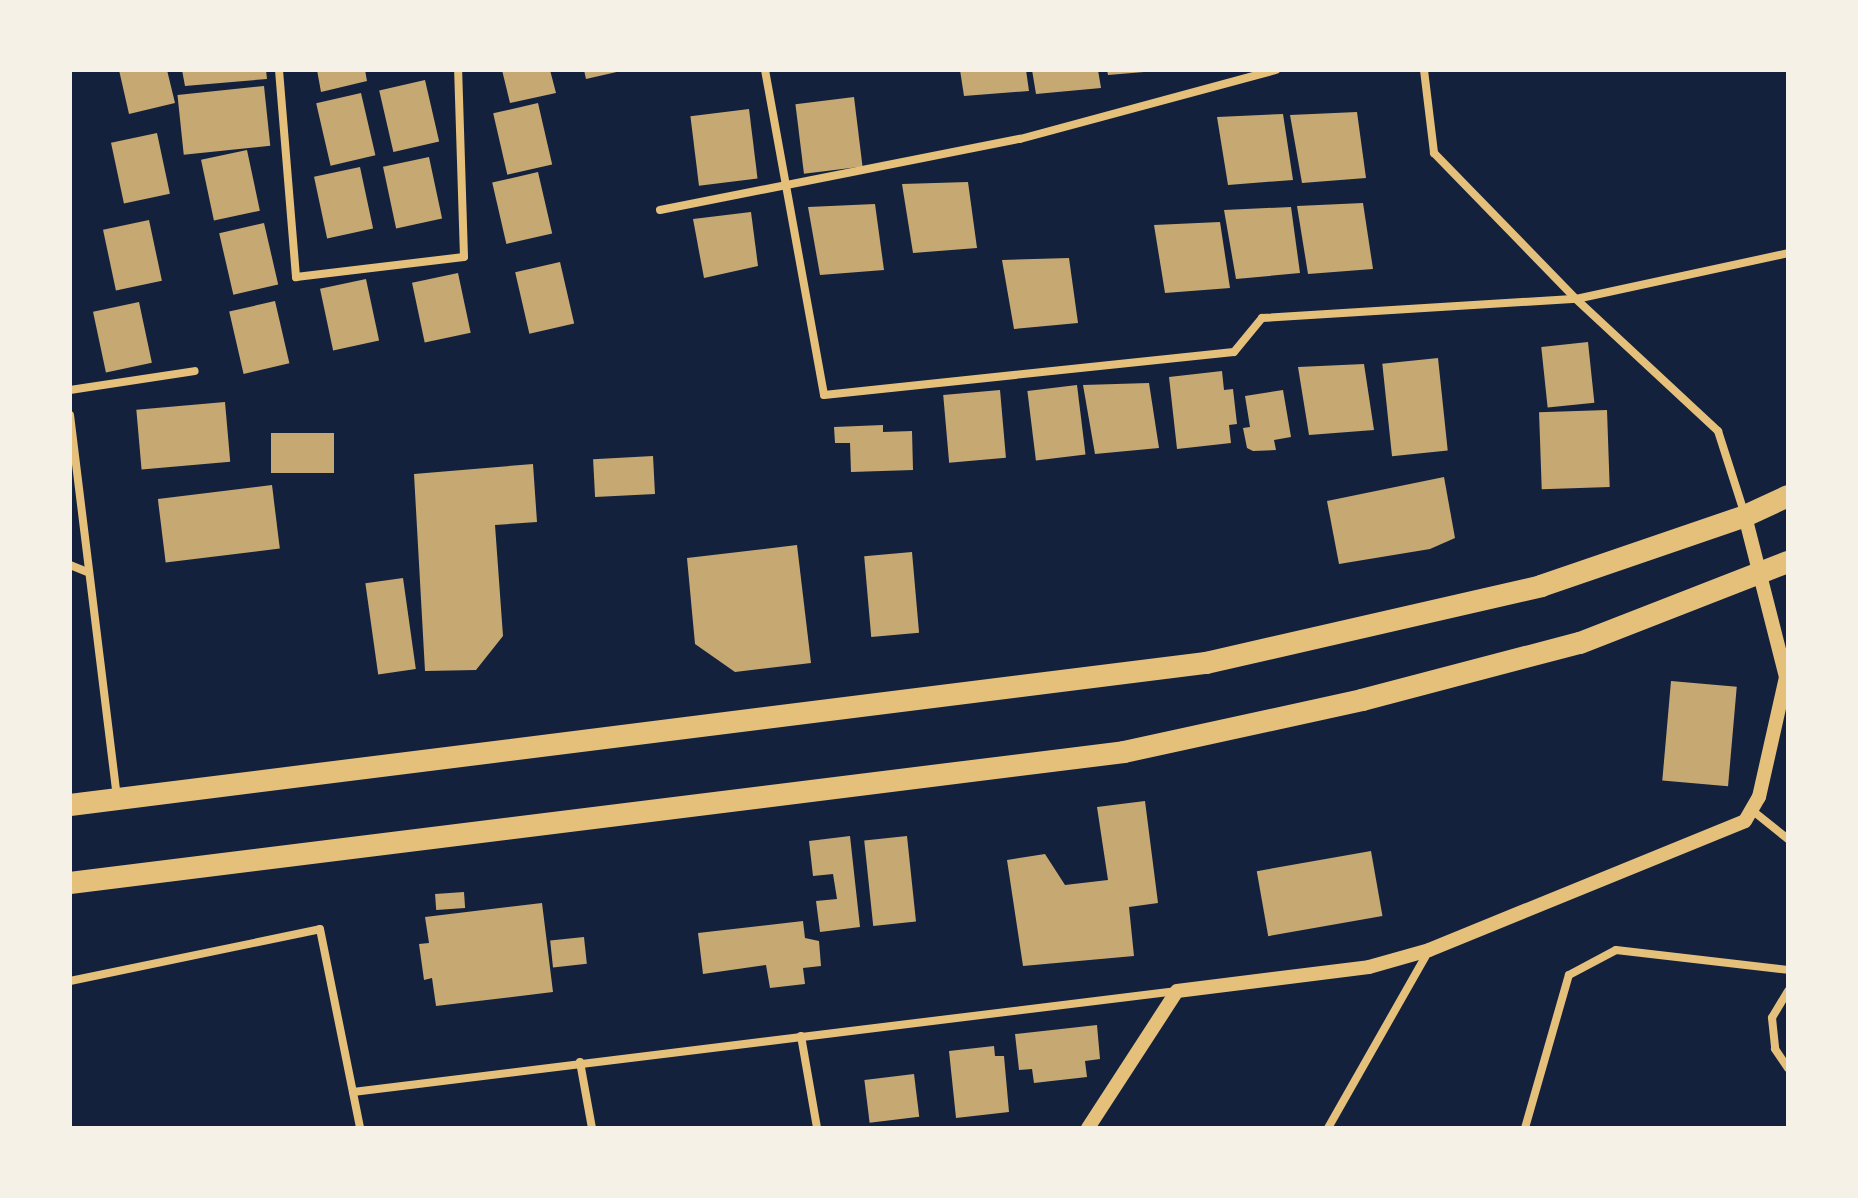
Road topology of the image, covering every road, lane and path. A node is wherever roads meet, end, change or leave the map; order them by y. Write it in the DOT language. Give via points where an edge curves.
graph roads {
  1 [pos="279,70"];
  2 [pos="458,70"];
  3 [pos="765,70"];
  4 [pos="1276,70"];
  5 [pos="1424,70"];
  6 [pos="786,186"];
  7 [pos="660,210"];
  8 [pos="1788,253"];
  9 [pos="1576,299"];
  10 [pos="195,371"];
  11 [pos="70,390"];
  12 [pos="70,415"];
  13 [pos="1788,496"];
  14 [pos="1745,516"];
  15 [pos="1788,562"];
  16 [pos="70,565"];
  17 [pos="87,572"];
  18 [pos="1760,575"];
  19 [pos="1787,676"];
  20 [pos="117,798"];
  21 [pos="70,805"];
  22 [pos="1753,811"];
  23 [pos="1788,839"];
  24 [pos="70,883"];
  25 [pos="1429,950"];
  26 [pos="1788,970"];
  27 [pos="70,981"];
  28 [pos="1177,991"];
  29 [pos="1788,991"];
  30 [pos="801,1036"];
  31 [pos="580,1062"];
  32 [pos="1788,1068"];
  33 [pos="353,1092"];
  34 [pos="360,1128"];
  35 [pos="592,1128"];
  36 [pos="817,1128"];
  37 [pos="1088,1128"];
  38 [pos="1328,1128"];
  39 [pos="1525,1128"];
  1 -- 2 [label="street" via="296,277 464,257"];
  3 -- 6 [label="street"];
  4 -- 6 [label="street" via="1020,139"];
  5 -- 9 [label="street" via="1434,153"];
  6 -- 7 [label="street"];
  6 -- 9 [label="street" via="824,395 1234,352 1262,318"];
  8 -- 9 [label="street"];
  9 -- 14 [label="street" via="1718,431"];
  10 -- 11 [label="street"];
  12 -- 17 [label="street"];
  13 -- 14 [label="highway"];
  14 -- 18 [label="street"];
  14 -- 20 [label="highway" via="1541,586 1206,663"];
  15 -- 18 [label="highway"];
  16 -- 17 [label="street"];
  17 -- 20 [label="street"];
  18 -- 19 [label="street"];
  18 -- 24 [label="highway" via="1580,643 1362,700 1124,752"];
  19 -- 22 [label="street"];
  20 -- 21 [label="highway"];
  22 -- 23 [label="street"];
  22 -- 25 [label="street" via="1737,828"];
  25 -- 28 [label="street" via="1369,967"];
  25 -- 38 [label="street"];
  26 -- 39 [label="street" via="1616,950 1569,975"];
  27 -- 33 [label="street" via="320,929"];
  28 -- 30 [label="street"];
  28 -- 37 [label="street"];
  29 -- 32 [label="street" via="1772,1018 1775,1049"];
  30 -- 31 [label="street"];
  30 -- 36 [label="street"];
  31 -- 33 [label="street"];
  31 -- 35 [label="street"];
  33 -- 34 [label="street"];
}
